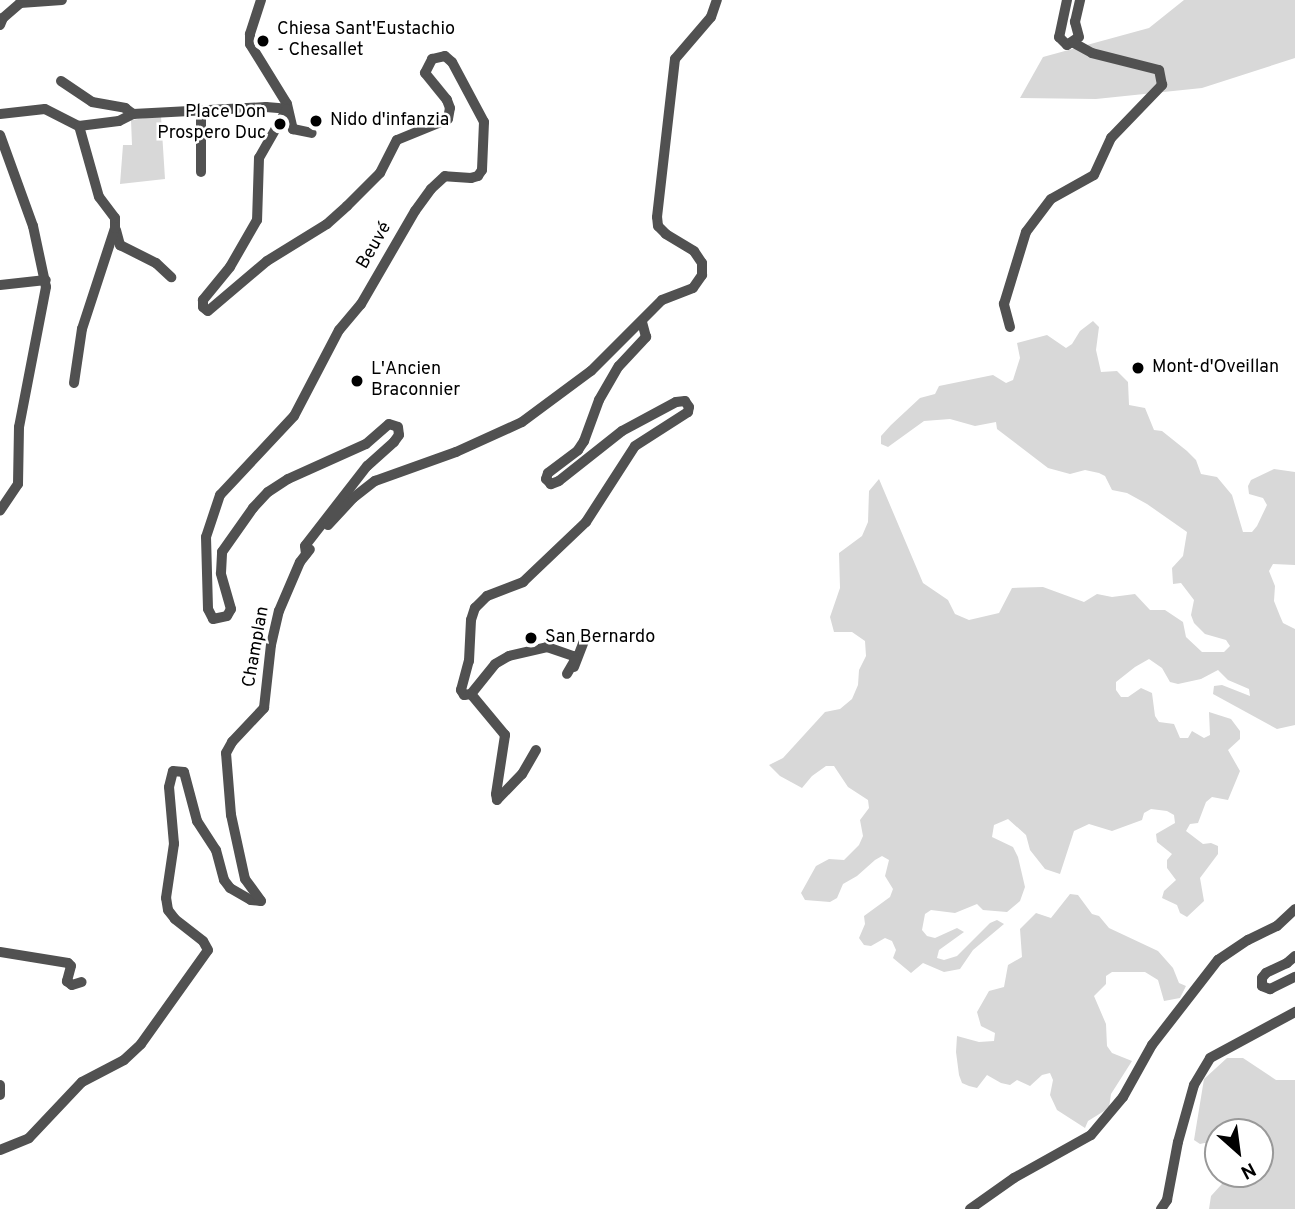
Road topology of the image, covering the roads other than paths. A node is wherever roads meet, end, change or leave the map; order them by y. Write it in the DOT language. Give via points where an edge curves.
graph roads {
  1 [pos="62,0"];
  2 [pos="261,0"];
  3 [pos="717,0"];
  4 [pos="1067,0"];
  5 [pos="1080,0"];
  6 [pos="0,25"];
  7 [pos="1074,43"];
  8 [pos="61,81"];
  9 [pos="287,109"];
  10 [pos="201,111"];
  11 [pos="0,114"];
  12 [pos="133,114"];
  13 [pos="79,126"];
  14 [pos="312,133"];
  15 [pos="0,135"];
  16 [pos="201,172"];
  17 [pos="115,228"];
  18 [pos="171,278"];
  19 [pos="46,280"];
  20 [pos="0,285"];
  21 [pos="642,322"];
  22 [pos="1010,327"];
  23 [pos="74,383"];
  24 [pos="0,511"];
  25 [pos="306,554"];
  26 [pos="584,641"];
  27 [pos="471,694"];
  28 [pos="536,750"];
  29 [pos="1295,909"];
  30 [pos="0,952"];
  31 [pos="1295,956"];
  32 [pos="1295,977"];
  33 [pos="82,982"];
  34 [pos="1295,1012"];
  35 [pos="0,1085"];
  36 [pos="0,1095"];
  37 [pos="0,1150"];
  38 [pos="970,1209"];
  39 [pos="1161,1209"];
  1 -- 6 [label="street" via="20,3"];
  2 -- 9 [label="street" via="250,44"];
  3 -- 21 [label="street" via="710,17 675,59 657,217 666,234 694,251 702,263 702,275 694,288 662,300"];
  4 -- 7 [label="street" via="1059,37 1068,45"];
  5 -- 7 [label="street" via="1075,22 1079,37"];
  7 -- 22 [label="street" via="1159,70 1163,85 1111,138 1094,175 1051,199 1026,232 1004,304"];
  8 -- 12 [label="street" via="92,102 125,108"];
  9 -- 10 [label="street"];
  9 -- 14 [label="street" via="293,129"];
  9 -- 25 [label="street, Beuvé" via="259,158 257,220 230,267 203,300 205,310 215,307 284,250 327,224 374,180 397,140 448,119 447,100 425,73 432,59 445,56 452,62 486,129 478,176 445,176 431,189 361,304 339,330 294,416 220,495 206,537 208,609 213,619 227,616 232,609 221,573 222,552 268,492 366,444 389,424 398,427 394,442 367,466 305,546"];
  10 -- 12 [label="street"];
  10 -- 16 [label="street"];
  11 -- 13 [label="street" via="45,109"];
  12 -- 13 [label="street" via="119,121"];
  13 -- 17 [label="street" via="99,197 115,218"];
  15 -- 19 [label="street" via="33,226"];
  17 -- 18 [label="street" via="120,245 156,263"];
  17 -- 23 [label="street" via="82,329"];
  19 -- 20 [label="street"];
  19 -- 24 [label="street" via="19,427 20,473 13,495"];
  21 -- 25 [label="street" via="591,371 523,422 375,481 353,498"];
  21 -- 27 [label="street" via="646,337 619,366 578,450 546,479 551,484 559,481 622,431 676,402 685,401 688,412 635,446 586,522 534,573 487,596 475,608 461,690 464,695"];
  25 -- 37 [label="street, Champlan" via="279,611 264,708 226,753 231,815 245,879 261,897 259,902 230,888 224,880 216,850 197,821 184,772 176,769 171,774 174,844 166,898 168,910 207,945 205,956 141,1044 124,1060 82,1082 29,1138"];
  26 -- 27 [label="street" via="579,663 567,674 573,656 547,647 495,664"];
  27 -- 28 [label="street" via="505,735 497,800 522,774"];
  29 -- 38 [label="street" via="1277,926 1218,960 1152,1045 1123,1097 1091,1135"];
  30 -- 33 [label="street" via="68,963 67,981 72,985"];
  31 -- 32 [label="street" via="1266,973 1262,986 1270,989"];
  34 -- 39 [label="street" via="1210,1058 1195,1086"];
  35 -- 36 [label="street"];
}
